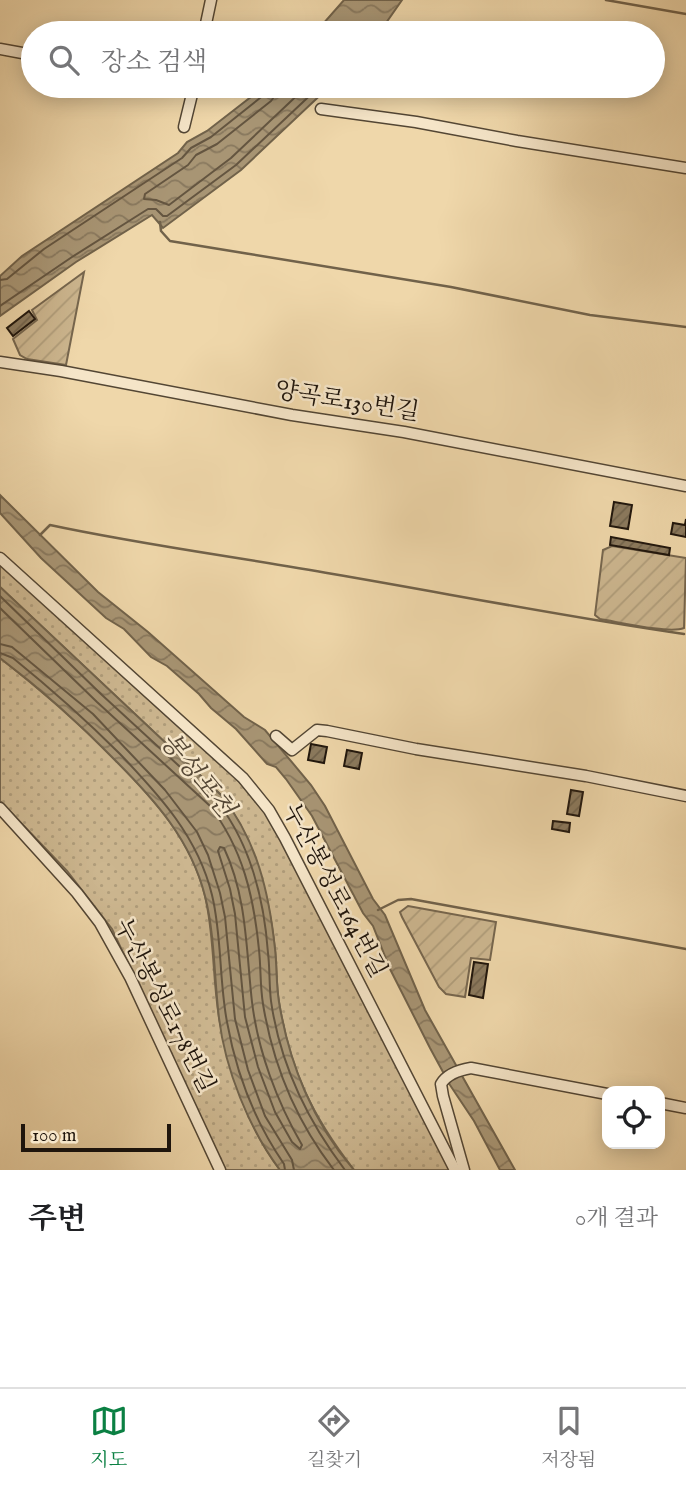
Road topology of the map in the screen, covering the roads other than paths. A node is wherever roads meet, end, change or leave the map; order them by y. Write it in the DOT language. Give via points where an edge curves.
graph roads {
  1 [pos="211,0"];
  2 [pos="207,21"];
  3 [pos="0,49"];
  4 [pos="21,53"];
  5 [pos="191,98"];
  6 [pos="321,109"];
  7 [pos="184,127"];
  8 [pos="686,169"];
  9 [pos="0,362"];
  10 [pos="686,486"];
  11 [pos="0,558"];
  12 [pos="276,736"];
  13 [pos="686,796"];
  14 [pos="0,808"];
  15 [pos="602,1093"];
  16 [pos="665,1105"];
  17 [pos="686,1108"];
  18 [pos="220,1170"];
  19 [pos="455,1170"];
  20 [pos="464,1170"];
  1 -- 2 [label="lane"];
  3 -- 4 [label="lane"];
  5 -- 7 [label="lane"];
  6 -- 8 [label="lane"];
  9 -- 10 [label="lane, 양곡로130번길"];
  11 -- 19 [label="lane, 누산봉성로164번길" via="223,758 264,803"];
  12 -- 13 [label="lane" via="292,750 317,730 327,731"];
  14 -- 18 [label="lane, 누산봉성로178번길" via="100,923"];
  15 -- 20 [label="lane" via="481,1070 462,1070 444,1078 443,1096"];
  16 -- 17 [label="lane"];
}
